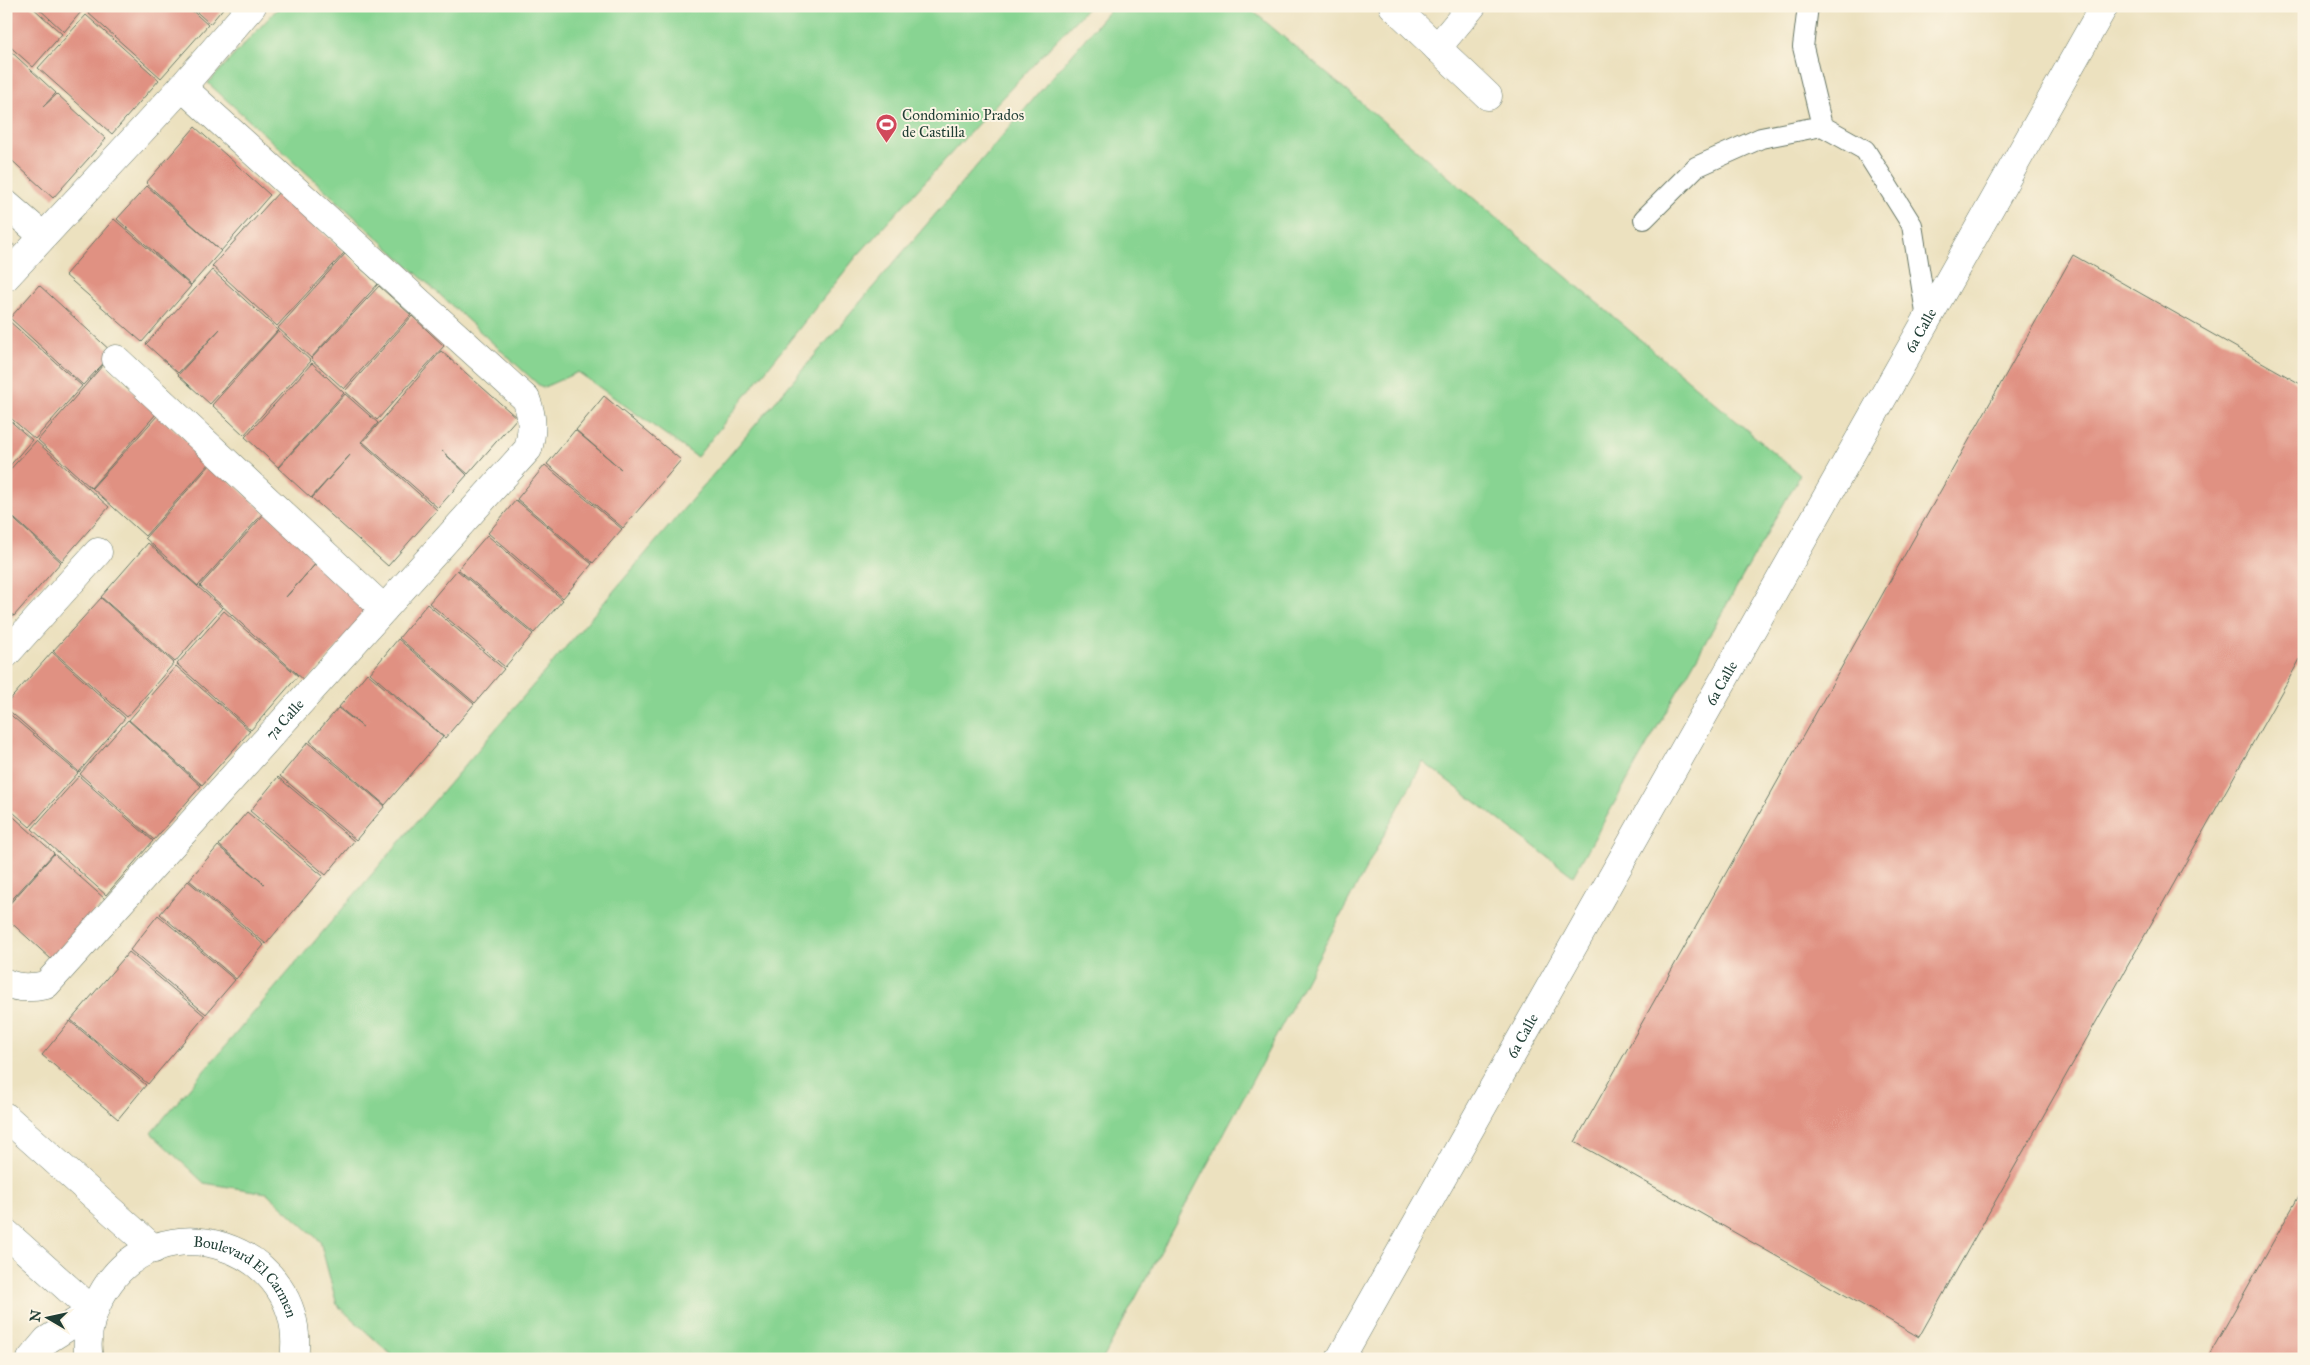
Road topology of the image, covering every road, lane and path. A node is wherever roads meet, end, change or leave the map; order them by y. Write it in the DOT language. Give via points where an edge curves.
graph roads {
  1 [pos="252,6"];
  2 [pos="1393,6"];
  3 [pos="1472,6"];
  4 [pos="1808,6"];
  5 [pos="2104,6"];
  6 [pos="1437,48"];
  7 [pos="182,87"];
  8 [pos="1488,96"];
  9 [pos="1822,126"];
  10 [pos="6,204"];
  11 [pos="1644,219"];
  12 [pos="43,236"];
  13 [pos="6,277"];
  14 [pos="1927,319"];
  15 [pos="116,359"];
  16 [pos="98,552"];
  17 [pos="384,609"];
  18 [pos="6,654"];
  19 [pos="10,985"];
  20 [pos="6,1117"];
  21 [pos="6,1233"];
  22 [pos="154,1249"];
  23 [pos="93,1311"];
  24 [pos="31,1359"];
  25 [pos="89,1359"];
  26 [pos="294,1359"];
  27 [pos="1340,1359"];
  1 -- 7 [label="street"];
  2 -- 6 [label="street"];
  3 -- 6 [label="street"];
  4 -- 9 [label="lane" via="1803,47"];
  5 -- 14 [label="street, 6a Calle"];
  6 -- 8 [label="street"];
  7 -- 12 [label="street"];
  7 -- 17 [label="street, 7a Calle" via="526,399 531,411 528,449"];
  9 -- 11 [label="lane" via="1761,138 1696,167"];
  9 -- 14 [label="lane" via="1865,150 1912,226"];
  10 -- 12 [label="street"];
  12 -- 13 [label="street"];
  14 -- 27 [label="street, 6a Calle"];
  15 -- 17 [label="street"];
  16 -- 18 [label="street"];
  17 -- 19 [label="street, 7a Calle" via="46,985 30,988"];
  20 -- 22 [label="street"];
  21 -- 23 [label="street"];
  22 -- 23 [label="street, Boulevard El Carmen" via="138,1255 110,1279"];
  22 -- 26 [label="street, Boulevard El Carmen" via="172,1242 208,1241 242,1253 271,1276 289,1308 296,1344"];
  23 -- 24 [label="street" via="48,1340"];
  23 -- 25 [label="street, Boulevard El Carmen" via="87,1347"];
}
